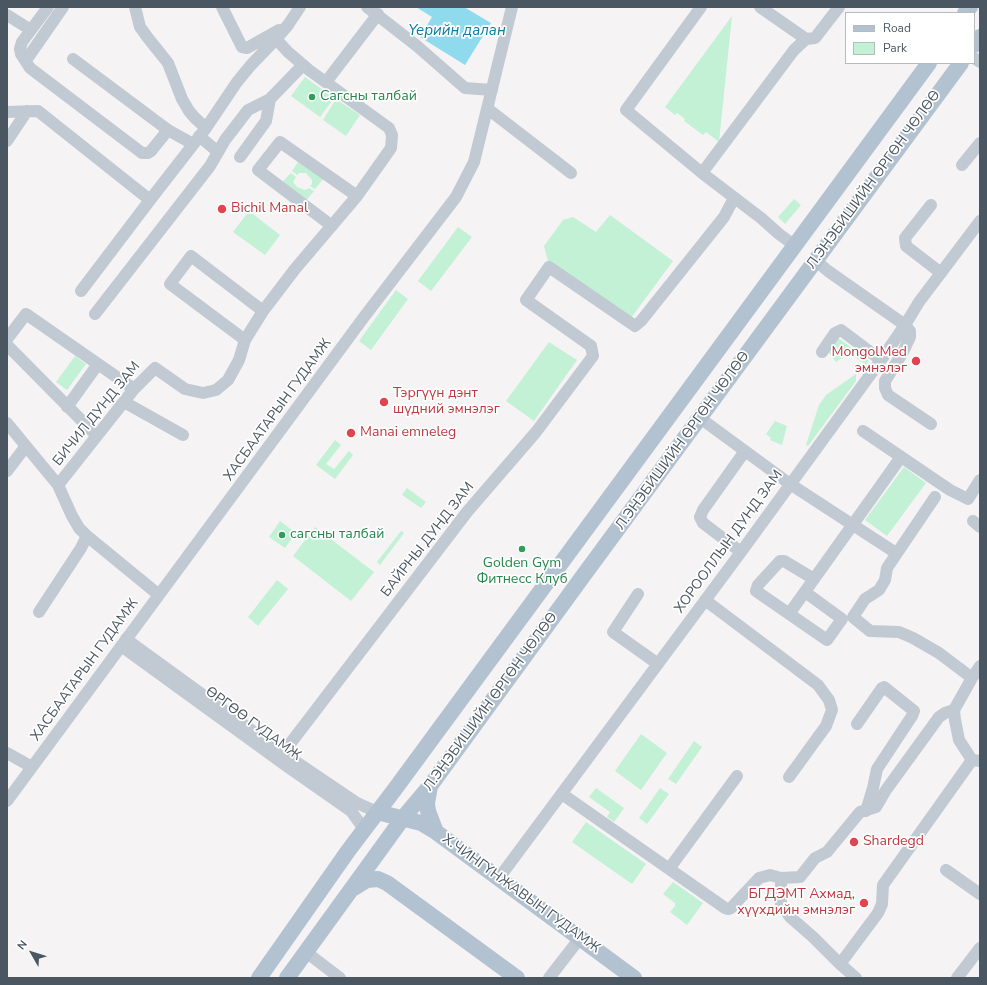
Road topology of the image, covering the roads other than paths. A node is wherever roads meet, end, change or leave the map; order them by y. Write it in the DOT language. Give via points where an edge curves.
graph roads {
  1 [pos="48,7"];
  2 [pos="63,7"];
  3 [pos="136,7"];
  4 [pos="222,7"];
  5 [pos="300,7"];
  6 [pos="367,7"];
  7 [pos="512,7"];
  8 [pos="701,7"];
  9 [pos="760,7"];
  10 [pos="839,7"];
  11 [pos="378,14"];
  12 [pos="7,15"];
  13 [pos="288,25"];
  14 [pos="31,30"];
  15 [pos="276,39"];
  16 [pos="806,40"];
  17 [pos="29,56"];
  18 [pos="73,59"];
  19 [pos="928,64"];
  20 [pos="960,64"];
  21 [pos="303,65"];
  22 [pos="326,82"];
  23 [pos="492,90"];
  24 [pos="270,99"];
  25 [pos="901,100"];
  26 [pos="488,110"];
  27 [pos="27,111"];
  28 [pos="7,112"];
  29 [pos="922,115"];
  30 [pos="168,130"];
  31 [pos="199,136"];
  32 [pos="7,142"];
  33 [pos="980,143"];
  34 [pos="218,152"];
  35 [pos="240,157"];
  36 [pos="962,165"];
  37 [pos="572,173"];
  38 [pos="702,173"];
  39 [pos="357,196"];
  40 [pos="734,198"];
  41 [pos="150,200"];
  42 [pos="931,205"];
  43 [pos="980,221"];
  44 [pos="332,226"];
  45 [pos="794,245"];
  46 [pos="815,260"];
  47 [pos="941,273"];
  48 [pos="81,291"];
  49 [pos="263,311"];
  50 [pos="95,314"];
  51 [pos="905,325"];
  52 [pos="7,339"];
  53 [pos="245,340"];
  54 [pos="7,346"];
  55 [pos="822,352"];
  56 [pos="881,360"];
  57 [pos="98,364"];
  58 [pos="134,389"];
  59 [pos="124,402"];
  60 [pos="67,407"];
  61 [pos="700,418"];
  62 [pos="7,422"];
  63 [pos="931,424"];
  64 [pos="863,432"];
  65 [pos="183,435"];
  66 [pos="97,436"];
  67 [pos="26,446"];
  68 [pos="745,451"];
  69 [pos="901,457"];
  70 [pos="7,471"];
  71 [pos="980,480"];
  72 [pos="790,484"];
  73 [pos="58,485"];
  74 [pos="934,497"];
  75 [pos="853,524"];
  76 [pos="87,536"];
  77 [pos="741,552"];
  78 [pos="896,553"];
  79 [pos="568,554"];
  80 [pos="586,572"];
  81 [pos="814,579"];
  82 [pos="805,592"];
  83 [pos="638,594"];
  84 [pos="159,595"];
  85 [pos="705,600"];
  86 [pos="39,612"];
  87 [pos="789,614"];
  88 [pos="124,642"];
  89 [pos="658,664"];
  90 [pos="980,666"];
  91 [pos="972,678"];
  92 [pos="954,710"];
  93 [pos="857,724"];
  94 [pos="7,753"];
  95 [pos="283,754"];
  96 [pos="976,761"];
  97 [pos="32,767"];
  98 [pos="738,776"];
  99 [pos="789,776"];
  100 [pos="430,786"];
  101 [pos="562,794"];
  102 [pos="7,801"];
  103 [pos="866,811"];
  104 [pos="377,812"];
  105 [pos="403,818"];
  106 [pos="364,829"];
  107 [pos="436,832"];
  108 [pos="377,855"];
  109 [pos="668,869"];
  110 [pos="946,870"];
  111 [pos="499,878"];
  112 [pos="781,878"];
  113 [pos="386,883"];
  114 [pos="352,889"];
  115 [pos="980,894"];
  116 [pos="580,938"];
  117 [pos="980,948"];
  118 [pos="306,952"];
  119 [pos="840,964"];
  120 [pos="258,978"];
  121 [pos="287,978"];
  122 [pos="340,978"];
  123 [pos="517,978"];
  124 [pos="549,978"];
  125 [pos="634,978"];
  126 [pos="856,978"];
  127 [pos="957,978"];
  1 -- 14 [label="street"];
  2 -- 17 [label="street"];
  3 -- 31 [label="street" via="140,27 168,63 182,99 195,118"];
  4 -- 13 [label="street" via="242,47 247,48"];
  5 -- 13 [label="street"];
  6 -- 11 [label="street"];
  7 -- 23 [label="street, ХАСБААТАРЫН ГУДАМЖ"];
  8 -- 38 [label="street" via="626,110"];
  9 -- 16 [label="street"];
  10 -- 16 [label="street" via="815,38"];
  11 -- 22 [label="street"];
  11 -- 23 [label="street" via="465,88"];
  12 -- 14 [label="street"];
  13 -- 15 [label="street"];
  14 -- 30 [label="street" via="20,49 30,68 142,153 151,151"];
  15 -- 21 [label="street, БИЧИЛ ДУНД ЗАМ"];
  15 -- 31 [label="street" via="251,64"];
  16 -- 38 [label="street" via="794,50"];
  18 -- 30 [label="street"];
  19 -- 25 [label="main road, Л.ЭНЭБИШИЙН ӨРГӨН ЧӨЛӨӨ"];
  20 -- 29 [label="main road, Л.ЭНЭБИШИЙН ӨРГӨН ЧӨЛӨӨ"];
  21 -- 22 [label="street, БИЧИЛ ДУНД ЗАМ"];
  21 -- 24 [label="street"];
  22 -- 39 [label="street, БИЧИЛ ДУНД ЗАМ" via="381,121 392,135 391,148"];
  23 -- 26 [label="street, ХАСБААТАРЫН ГУДАМЖ"];
  24 -- 34 [label="street" via="248,110"];
  24 -- 35 [label="street" via="266,121"];
  25 -- 29 [label="main road"];
  25 -- 45 [label="main road, Л.ЭНЭБИШИЙН ӨРГӨН ЧӨЛӨӨ"];
  26 -- 37 [label="street"];
  26 -- 84 [label="street, ХАСБААТАРЫН ГУДАМЖ" via="474,162 456,197"];
  27 -- 28 [label="street"];
  27 -- 32 [label="street"];
  27 -- 41 [label="street" via="38,110"];
  29 -- 46 [label="main road, Л.ЭНЭБИШИЙН ӨРГӨН ЧӨЛӨӨ"];
  30 -- 31 [label="street"];
  31 -- 34 [label="street"];
  31 -- 41 [label="street"];
  33 -- 36 [label="street"];
  34 -- 50 [label="street" via="210,166"];
  38 -- 40 [label="street"];
  39 -- 44 [label="street, БИЧИЛ ДУНД ЗАМ"];
  39 -- 44 [label="street" via="280,142 258,170"];
  40 -- 45 [label="street"];
  40 -- 95 [label="street, БАЙРНЫ ДУНД ЗАМ" via="724,217 635,326 549,267 526,300 591,346 593,356 536,432 466,512"];
  41 -- 48 [label="street"];
  42 -- 47 [label="street" via="905,238 906,246"];
  43 -- 47 [label="street, ХОРООЛЛЫН ДУНД ЗАМ"];
  44 -- 49 [label="street, БИЧИЛ ДУНД ЗАМ" via="295,268"];
  45 -- 79 [label="main road, Л.ЭНЭБИШИЙН ӨРГӨН ЧӨЛӨӨ"];
  46 -- 51 [label="street"];
  46 -- 61 [label="main road, Л.ЭНЭБИШИЙН ӨРГӨН ЧӨЛӨӨ"];
  47 -- 51 [label="street, ХОРООЛЛЫН ДУНД ЗАМ"];
  49 -- 53 [label="street, БИЧИЛ ДУНД ЗАМ"];
  49 -- 53 [label="street" via="191,256 170,284"];
  51 -- 56 [label="street, ХОРООЛЛЫН ДУНД ЗАМ"];
  51 -- 63 [label="street" via="911,334 885,381 885,388 888,394"];
  52 -- 57 [label="street" via="26,314"];
  53 -- 58 [label="street, БИЧИЛ ДУНД ЗАМ" via="239,360 228,380 216,390 203,393 185,389 155,368"];
  54 -- 60 [label="street"];
  55 -- 56 [label="street" via="835,333 841,330"];
  56 -- 72 [label="street, ХОРООЛЛЫН ДУНД ЗАМ"];
  57 -- 58 [label="street"];
  57 -- 60 [label="street"];
  58 -- 59 [label="street, БИЧИЛ ДУНД ЗАМ"];
  59 -- 65 [label="street"];
  59 -- 66 [label="street, БИЧИЛ ДУНД ЗАМ"];
  60 -- 66 [label="street"];
  61 -- 68 [label="street"];
  61 -- 80 [label="main road, Л.ЭНЭБИШИЙН ӨРГӨН ЧӨЛӨӨ"];
  62 -- 67 [label="street"];
  64 -- 69 [label="street"];
  66 -- 73 [label="street, БИЧИЛ ДУНД ЗАМ"];
  67 -- 70 [label="street"];
  67 -- 73 [label="street"];
  68 -- 72 [label="street"];
  68 -- 77 [label="street" via="700,517 703,523"];
  69 -- 71 [label="street" via="968,499"];
  69 -- 75 [label="street"];
  72 -- 75 [label="street"];
  72 -- 77 [label="street, ХОРООЛЛЫН ДУНД ЗАМ"];
  73 -- 76 [label="street" via="72,516"];
  74 -- 78 [label="street"];
  75 -- 78 [label="street"];
  75 -- 81 [label="street"];
  76 -- 84 [label="street"];
  76 -- 86 [label="street"];
  77 -- 85 [label="street, ХОРООЛЛЫН ДУНД ЗАМ"];
  78 -- 91 [label="street" via="886,568 885,580 879,590 866,600 853,618 870,631 899,632 913,638 945,657"];
  79 -- 80 [label="main road" via="568,566 572,570"];
  79 -- 104 [label="main road, Л.ЭНЭБИШИЙН ӨРГӨН ЧӨЛӨӨ"];
  80 -- 100 [label="main road, Л.ЭНЭБИШИЙН ӨРГӨН ЧӨЛӨӨ"];
  81 -- 82 [label="street"];
  81 -- 87 [label="street" via="784,560 780,561 758,585 756,590"];
  82 -- 87 [label="street"];
  82 -- 87 [label="street" via="842,618 827,640"];
  83 -- 89 [label="street" via="613,632"];
  84 -- 88 [label="street, ХАСБААТАРЫН ГУДАМЖ"];
  85 -- 89 [label="street, ХОРООЛЛЫН ДУНД ЗАМ"];
  85 -- 99 [label="street" via="818,685 829,700 832,710 826,726"];
  88 -- 95 [label="street, ӨРГӨӨ ГУДАМЖ"];
  88 -- 97 [label="street, ХАСБААТАРЫН ГУДАМЖ"];
  88 -- 106 [label="street, ӨРГӨӨ ГУДАМЖ" via="285,765 351,811"];
  89 -- 101 [label="street, ХОРООЛЛЫН ДУНД ЗАМ"];
  90 -- 91 [label="street"];
  91 -- 92 [label="street"];
  92 -- 96 [label="street" via="959,740"];
  92 -- 103 [label="street" via="939,717 876,807"];
  93 -- 103 [label="street" via="884,687 914,710 877,768"];
  94 -- 97 [label="street"];
  95 -- 104 [label="street, ӨРГӨӨ ГУДАМЖ" via="357,803"];
  96 -- 119 [label="street" via="884,885 882,904 878,913"];
  97 -- 102 [label="street, ХАСБААТАРЫН ГУДАМЖ"];
  98 -- 109 [label="street"];
  100 -- 105 [label="main road, Л.ЭНЭБИШИЙН ӨРГӨН ЧӨЛӨӨ"];
  100 -- 107 [label="main road" via="428,811"];
  101 -- 109 [label="street"];
  101 -- 111 [label="street, ХОРООЛЛЫН ДУНД ЗАМ"];
  103 -- 112 [label="street" via="860,812 827,852 815,858 800,877"];
  104 -- 105 [label="main road, Х.ЧИНГҮНЖАВЫН ГУДАМЖ"];
  104 -- 106 [label="main road"];
  105 -- 107 [label="main road, Х.ЧИНГҮНЖАВЫН ГУДАМЖ" via="421,823"];
  105 -- 108 [label="main road, Л.ЭНЭБИШИЙН ӨРГӨН ЧӨЛӨӨ"];
  106 -- 108 [label="main road"];
  106 -- 120 [label="main road"];
  107 -- 111 [label="main road, Х.ЧИНГҮНЖАВЫН ГУДАМЖ"];
  108 -- 113 [label="main road"];
  108 -- 114 [label="main road, Л.ЭНЭБИШИЙН ӨРГӨН ЧӨЛӨӨ"];
  109 -- 112 [label="street" via="728,910 759,878 770,875"];
  110 -- 115 [label="street"];
  111 -- 116 [label="main road, Х.ЧИНГҮНЖАВЫН ГУДАМЖ"];
  112 -- 119 [label="street" via="781,905 790,918"];
  113 -- 114 [label="main road" via="378,879 368,880"];
  113 -- 123 [label="main road"];
  114 -- 118 [label="main road, Л.ЭНЭБИШИЙН ӨРГӨН ЧӨЛӨӨ"];
  116 -- 124 [label="street"];
  116 -- 125 [label="main road, Х.ЧИНГҮНЖАВЫН ГУДАМЖ"];
  117 -- 127 [label="street"];
  118 -- 121 [label="main road, Л.ЭНЭБИШИЙН ӨРГӨН ЧӨЛӨӨ"];
  118 -- 122 [label="street"];
  119 -- 126 [label="street"];
}
